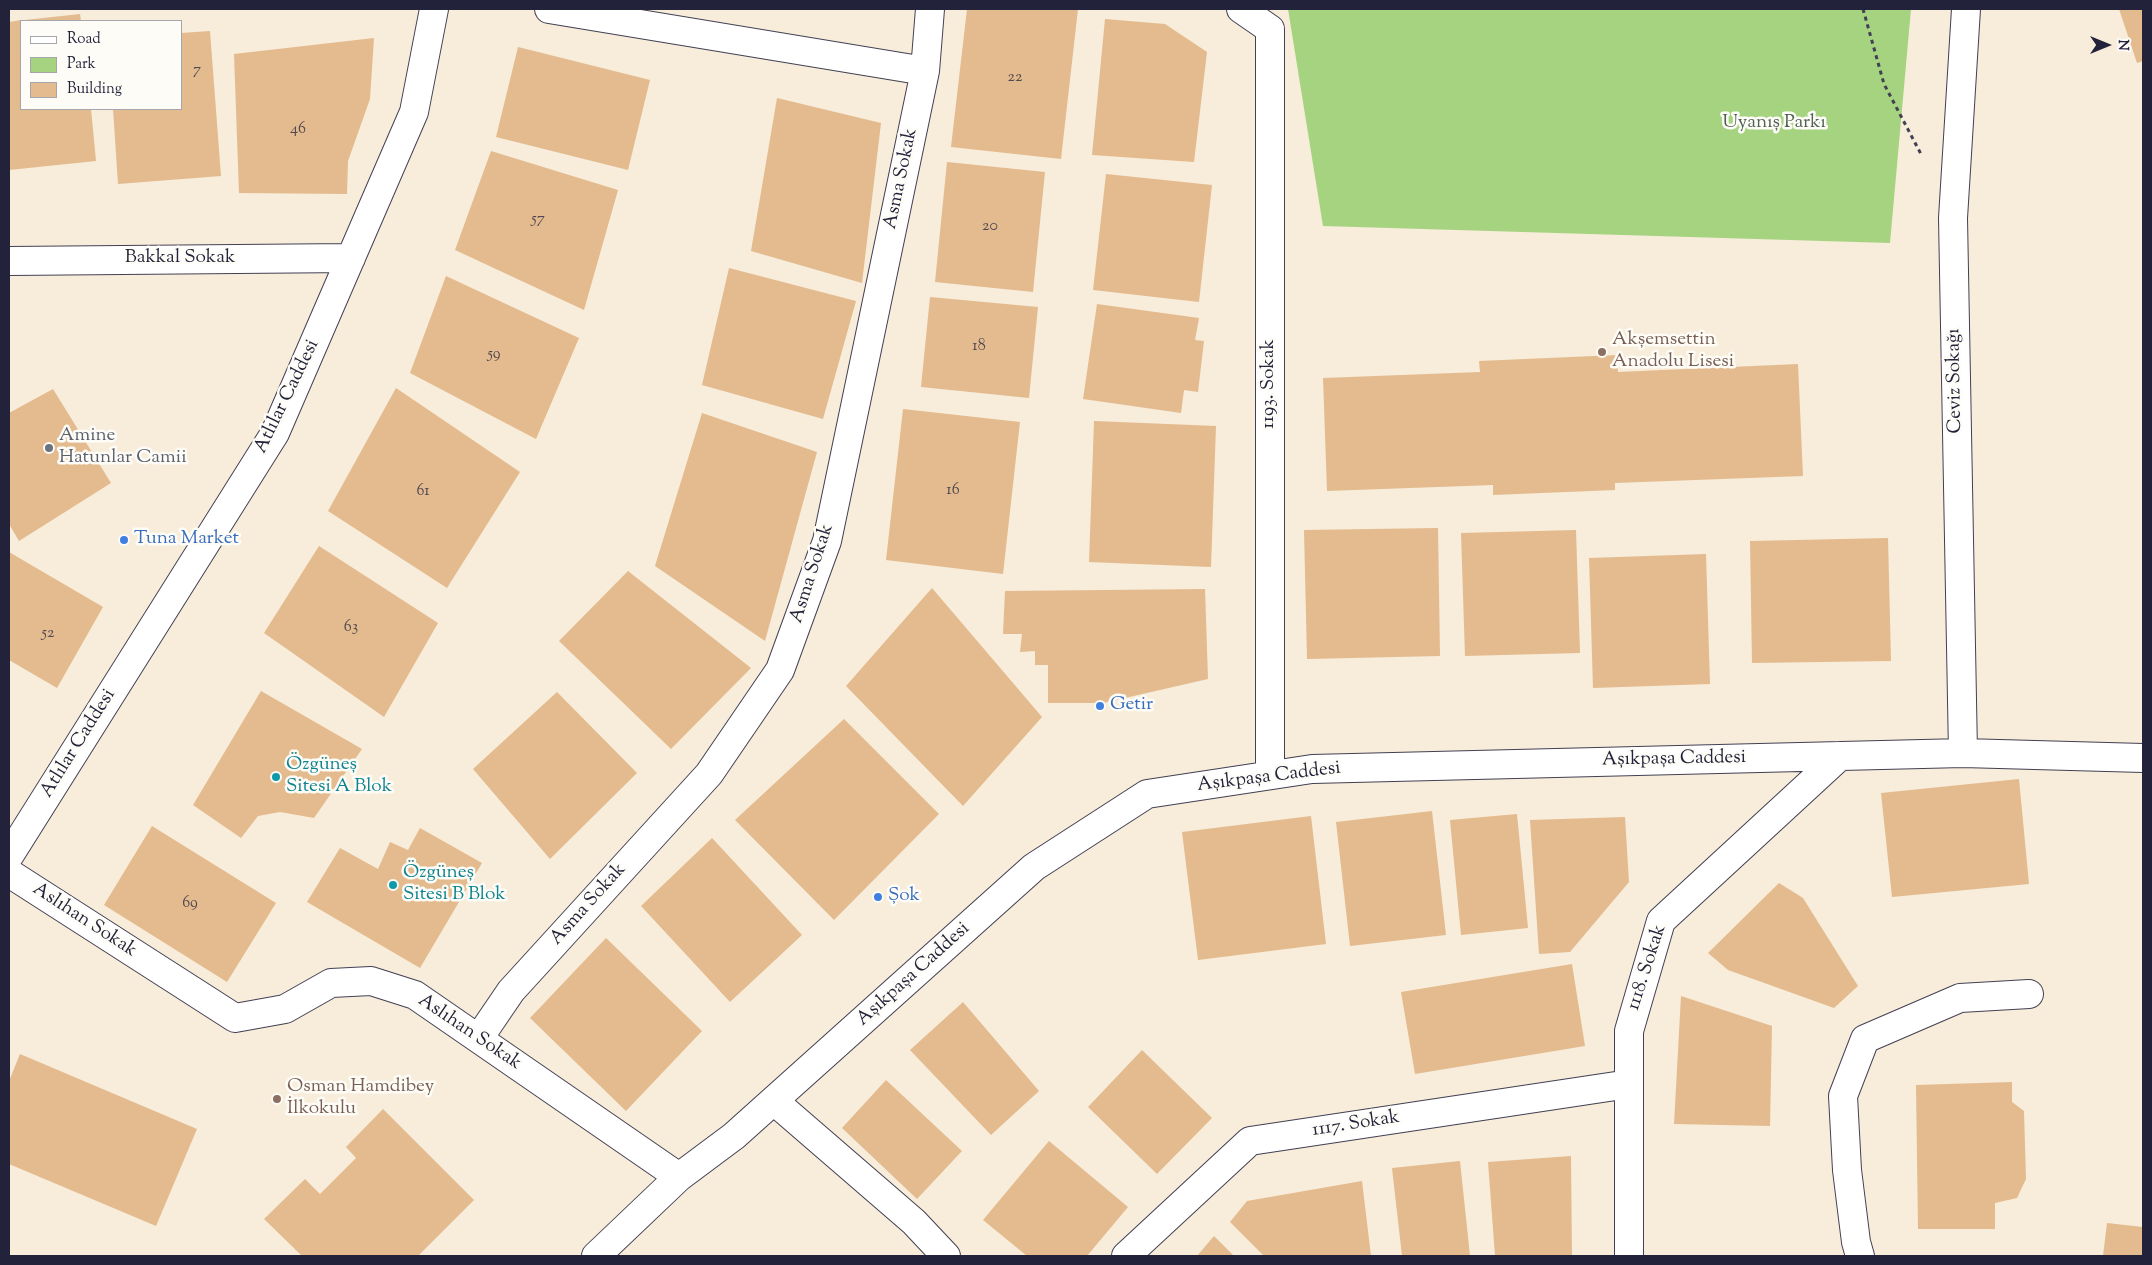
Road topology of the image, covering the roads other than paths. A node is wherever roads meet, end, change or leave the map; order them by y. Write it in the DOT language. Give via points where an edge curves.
graph roads {
  1 [pos="434,9"];
  2 [pos="549,9"];
  3 [pos="930,9"];
  4 [pos="1241,9"];
  5 [pos="1966,9"];
  6 [pos="925,71"];
  7 [pos="351,258"];
  8 [pos="9,261"];
  9 [pos="1963,753"];
  10 [pos="1840,756"];
  11 [pos="2143,758"];
  12 [pos="1270,775"];
  13 [pos="9,856"];
  14 [pos="9,873"];
  15 [pos="2029,994"];
  16 [pos="479,1038"];
  17 [pos="1628,1084"];
  18 [pos="774,1101"];
  19 [pos="678,1177"];
  20 [pos="596,1256"];
  21 [pos="946,1256"];
  22 [pos="1126,1256"];
  23 [pos="1628,1256"];
  24 [pos="1860,1256"];
  1 -- 7 [label="street, Atlılar Caddesi" via="414,112"];
  2 -- 6 [label="street"];
  3 -- 6 [label="street, Asma Sokak"];
  4 -- 12 [label="street, 1193. Sokak" via="1270,29"];
  5 -- 9 [label="street, Ceviz Sokağı" via="1953,218"];
  6 -- 16 [label="street, Asma Sokak" via="827,541 780,670 709,774 511,990"];
  7 -- 8 [label="street, Bakkal Sokak"];
  7 -- 13 [label="street, Atlılar Caddesi" via="274,434"];
  9 -- 10 [label="street, Aşıkpaşa Caddesi"];
  9 -- 11 [label="street, Aşıkpaşa Caddesi"];
  10 -- 12 [label="street, Aşıkpaşa Caddesi" via="1312,769"];
  10 -- 17 [label="street, 1118. Sokak" via="1661,921 1628,1031"];
  12 -- 18 [label="street, Aşıkpaşa Caddesi" via="1147,794 1034,867"];
  14 -- 16 [label="street, Aslıhan Sokak" via="235,1018 285,1009 331,983 371,981 415,995"];
  15 -- 24 [label="street" via="1960,998 1865,1039 1843,1096 1846,1170"];
  16 -- 19 [label="street, Aslıhan Sokak"];
  17 -- 22 [label="street, 1117. Sokak" via="1250,1141"];
  17 -- 23 [label="street, 1118. Sokak"];
  18 -- 19 [label="street, Aşıkpaşa Caddesi" via="734,1136"];
  18 -- 21 [label="street" via="914,1222"];
  19 -- 20 [label="street, Aşıkpaşa Caddesi"];
}
